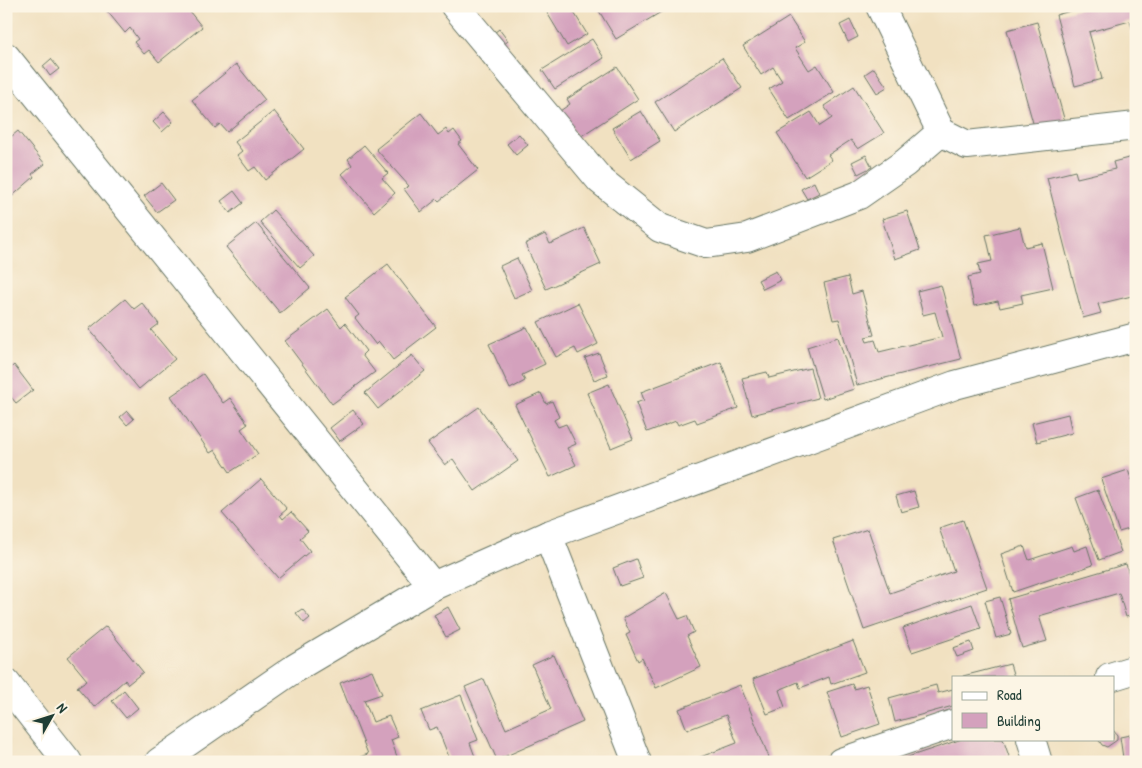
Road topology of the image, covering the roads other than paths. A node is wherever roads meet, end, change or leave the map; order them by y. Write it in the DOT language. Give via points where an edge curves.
graph roads {
  1 [pos="455,6"];
  2 [pos="880,6"];
  3 [pos="6,57"];
  4 [pos="1136,126"];
  5 [pos="941,132"];
  6 [pos="1136,337"];
  7 [pos="548,534"];
  8 [pos="433,586"];
  9 [pos="1136,669"];
  10 [pos="1113,676"];
  11 [pos="6,683"];
  12 [pos="952,724"];
  13 [pos="1031,740"];
  14 [pos="68,762"];
  15 [pos="159,762"];
  16 [pos="637,762"];
  17 [pos="841,762"];
  18 [pos="1038,762"];
  1 -- 5 [label="street" via="600,180 660,228 706,244 747,238 859,195 905,163"];
  2 -- 5 [label="street"];
  3 -- 8 [label="street"];
  4 -- 5 [label="street" via="967,145"];
  6 -- 7 [label="street" via="955,384"];
  7 -- 8 [label="street"];
  7 -- 16 [label="street"];
  8 -- 15 [label="street" via="295,668"];
  9 -- 10 [label="street"];
  11 -- 14 [label="street"];
  12 -- 17 [label="street"];
  13 -- 18 [label="street"];
}
